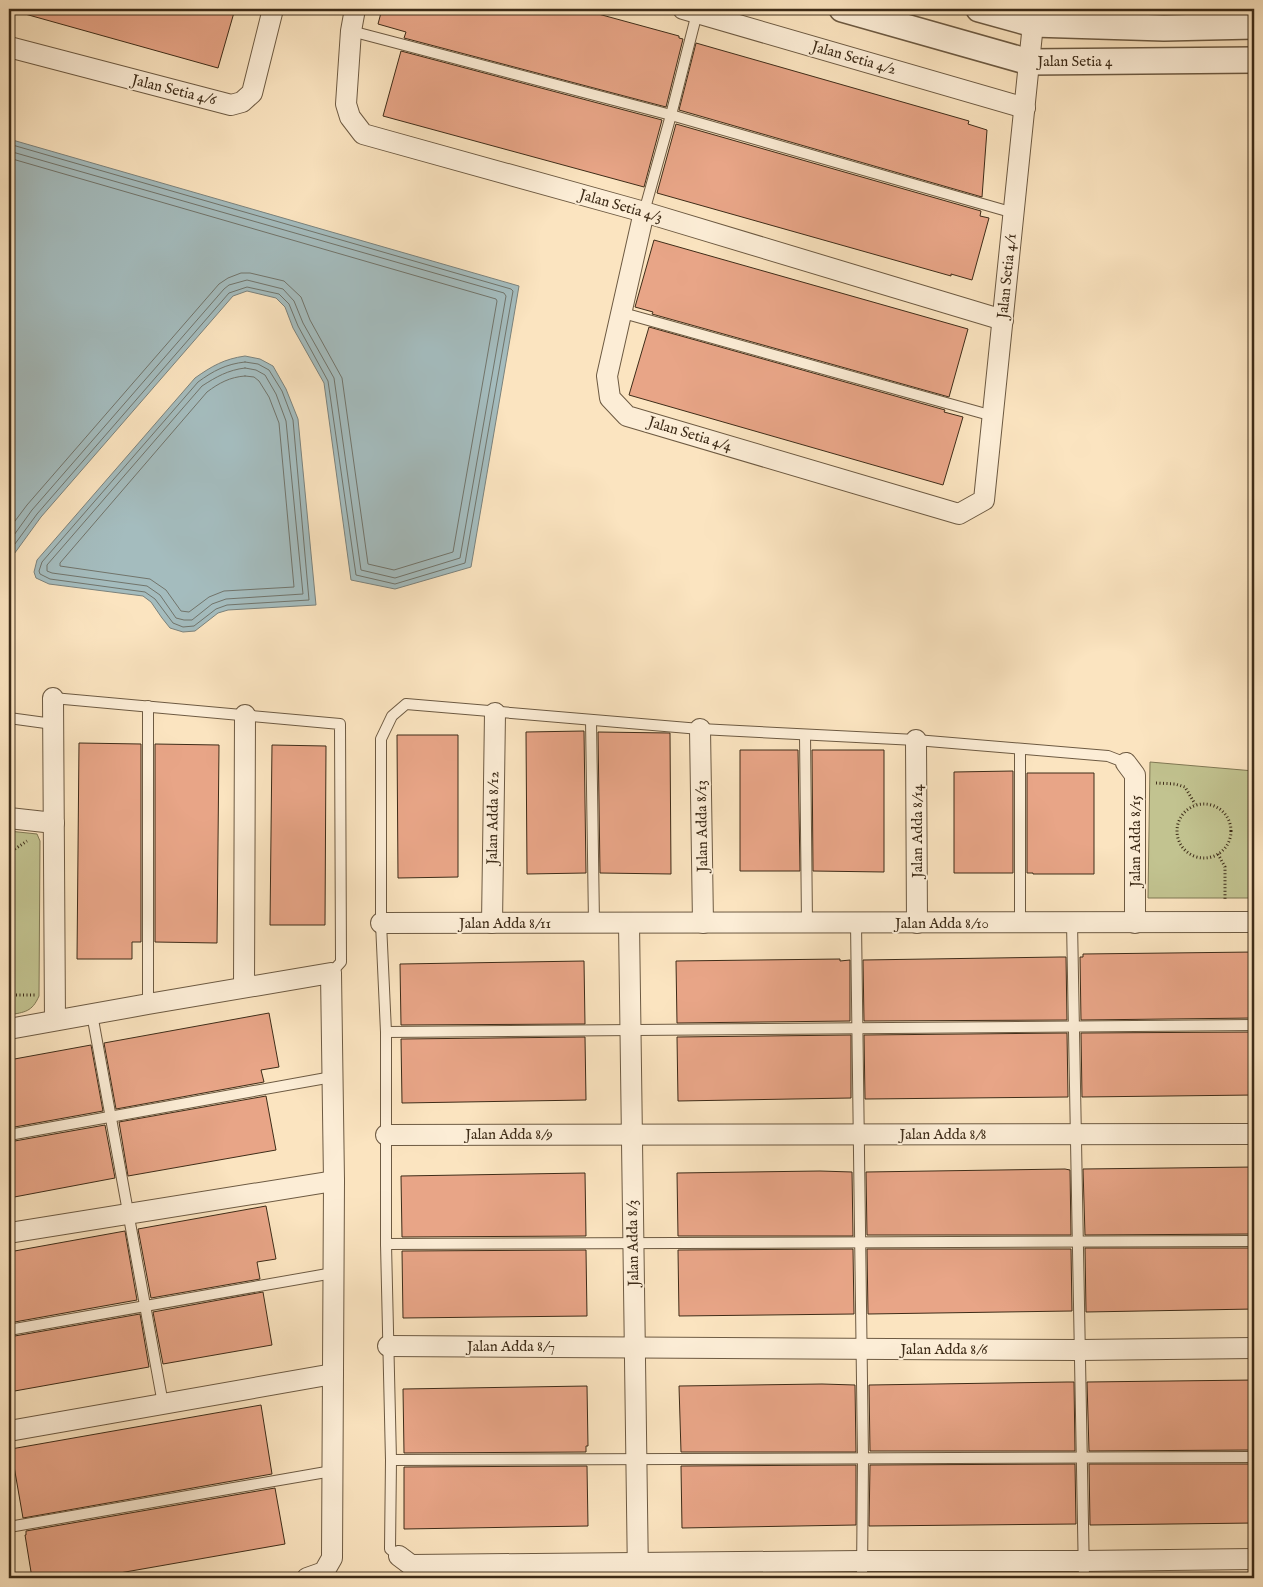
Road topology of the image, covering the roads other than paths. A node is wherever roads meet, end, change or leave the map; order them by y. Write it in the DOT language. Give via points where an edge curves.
graph roads {
  1 [pos="272,9"];
  2 [pos="356,9"];
  3 [pos="842,9"];
  4 [pos="979,9"];
  5 [pos="690,11"];
  6 [pos="1034,24"];
  7 [pos="1254,26"];
  8 [pos="351,31"];
  9 [pos="9,48"];
  10 [pos="1254,60"];
  11 [pos="1029,62"];
  12 [pos="1025,108"];
  13 [pos="671,115"];
  14 [pos="644,212"];
  15 [pos="1014,213"];
  16 [pos="623,313"];
  17 [pos="1003,320"];
  18 [pos="993,416"];
  19 [pos="960,514"];
  20 [pos="53,698"];
  21 [pos="148,706"];
  22 [pos="495,713"];
  23 [pos="245,715"];
  24 [pos="9,718"];
  25 [pos="591,720"];
  26 [pos="53,724"];
  27 [pos="700,729"];
  28 [pos="804,735"];
  29 [pos="916,740"];
  30 [pos="1020,750"];
  31 [pos="1126,762"];
  32 [pos="9,818"];
  33 [pos="54,823"];
  34 [pos="1020,922"];
  35 [pos="1072,922"];
  36 [pos="1254,922"];
  37 [pos="594,923"];
  38 [pos="629,923"];
  39 [pos="703,923"];
  40 [pos="808,923"];
  41 [pos="856,923"];
  42 [pos="917,923"];
  43 [pos="382,924"];
  44 [pos="492,924"];
  45 [pos="1135,924"];
  46 [pos="331,973"];
  47 [pos="244,987"];
  48 [pos="148,1004"];
  49 [pos="92,1014"];
  50 [pos="55,1020"];
  51 [pos="1254,1025"];
  52 [pos="1074,1026"];
  53 [pos="857,1028"];
  54 [pos="9,1029"];
  55 [pos="630,1030"];
  56 [pos="386,1032"];
  57 [pos="332,1078"];
  58 [pos="110,1117"];
  59 [pos="632,1134"];
  60 [pos="858,1134"];
  61 [pos="1076,1134"];
  62 [pos="1254,1134"];
  63 [pos="9,1135"];
  64 [pos="386,1135"];
  65 [pos="334,1181"];
  66 [pos="128,1214"];
  67 [pos="9,1233"];
  68 [pos="1254,1241"];
  69 [pos="860,1242"];
  70 [pos="1078,1242"];
  71 [pos="633,1243"];
  72 [pos="386,1244"];
  73 [pos="333,1273"];
  74 [pos="146,1306"];
  75 [pos="9,1330"];
  76 [pos="388,1346"];
  77 [pos="634,1346"];
  78 [pos="861,1348"];
  79 [pos="1254,1348"];
  80 [pos="1080,1350"];
  81 [pos="333,1374"];
  82 [pos="163,1404"];
  83 [pos="9,1431"];
  84 [pos="1082,1457"];
  85 [pos="1254,1457"];
  86 [pos="863,1458"];
  87 [pos="637,1459"];
  88 [pos="391,1460"];
  89 [pos="332,1471"];
  90 [pos="9,1527"];
  91 [pos="399,1556"];
  92 [pos="1254,1559"];
  93 [pos="862,1570"];
  94 [pos="1084,1570"];
  95 [pos="638,1571"];
  96 [pos="307,1578"];
  1 -- 9 [label="street, Jalan Setia 4/6" via="252,93 242,102 231,105"];
  2 -- 8 [label="street, Jalan Setia 4/3"];
  3 -- 11 [label="street, Jalan Setia 4"];
  4 -- 6 [label="street"];
  5 -- 12 [label="street, Jalan Setia 4/2"];
  5 -- 13 [label="lane"];
  6 -- 7 [label="street" via="1164,28"];
  6 -- 11 [label="street, Jalan Setia 4/1"];
  8 -- 13 [label="lane"];
  8 -- 14 [label="street, Jalan Setia 4/3" via="346,104 350,117 363,134"];
  10 -- 11 [label="street, Jalan Setia 4"];
  11 -- 12 [label="street, Jalan Setia 4/1"];
  12 -- 15 [label="street, Jalan Setia 4/1"];
  13 -- 14 [label="lane"];
  13 -- 15 [label="lane"];
  14 -- 16 [label="street, Jalan Setia 4/4"];
  14 -- 17 [label="street, Jalan Setia 4/3"];
  15 -- 17 [label="street, Jalan Setia 4/1"];
  16 -- 18 [label="lane"];
  16 -- 19 [label="street, Jalan Setia 4/4" via="607,376 610,398 627,416"];
  17 -- 18 [label="street, Jalan Setia 4/1"];
  18 -- 19 [label="street, Jalan Setia 4/1" via="984,500"];
  20 -- 21 [label="lane"];
  20 -- 26 [label="street"];
  21 -- 23 [label="lane"];
  21 -- 48 [label="lane"];
  22 -- 25 [label="lane"];
  22 -- 43 [label="lane" via="406,704 392,716 381,739"];
  22 -- 44 [label="street, Jalan Adda 8/12"];
  23 -- 46 [label="lane" via="340,724 341,962"];
  23 -- 47 [label="street"];
  24 -- 26 [label="lane"];
  25 -- 27 [label="lane"];
  25 -- 37 [label="lane"];
  26 -- 33 [label="street"];
  27 -- 28 [label="lane"];
  27 -- 39 [label="street, Jalan Adda 8/13"];
  28 -- 29 [label="lane"];
  28 -- 40 [label="lane"];
  29 -- 30 [label="lane"];
  29 -- 42 [label="street, Jalan Adda 8/14"];
  30 -- 31 [label="lane" via="1108,756"];
  30 -- 34 [label="lane"];
  31 -- 45 [label="street, Jalan Adda 8/15" via="1135,775"];
  32 -- 33 [label="street"];
  33 -- 50 [label="street"];
  34 -- 35 [label="street, Jalan Adda 8/10"];
  34 -- 42 [label="street, Jalan Adda 8/10"];
  35 -- 45 [label="street, Jalan Adda 8/10"];
  35 -- 52 [label="lane"];
  36 -- 45 [label="street, Jalan Adda 8/10"];
  37 -- 38 [label="street, Jalan Adda 8/11"];
  37 -- 44 [label="street, Jalan Adda 8/11"];
  38 -- 39 [label="street, Jalan Adda 8/10"];
  38 -- 55 [label="street, Jalan Adda 8/3"];
  39 -- 40 [label="street, Jalan Adda 8/10"];
  40 -- 41 [label="street, Jalan Adda 8/10"];
  41 -- 42 [label="street, Jalan Adda 8/10"];
  41 -- 53 [label="lane"];
  43 -- 44 [label="street, Jalan Adda 8/11"];
  43 -- 56 [label="lane"];
  46 -- 47 [label="street"];
  46 -- 57 [label="street"];
  47 -- 48 [label="street"];
  48 -- 49 [label="street"];
  49 -- 50 [label="street"];
  49 -- 58 [label="lane"];
  50 -- 54 [label="street"];
  51 -- 52 [label="lane"];
  52 -- 53 [label="lane"];
  52 -- 61 [label="lane"];
  53 -- 55 [label="lane"];
  53 -- 60 [label="lane"];
  55 -- 56 [label="lane"];
  55 -- 59 [label="street, Jalan Adda 8/3"];
  56 -- 64 [label="lane"];
  57 -- 58 [label="lane"];
  57 -- 65 [label="street"];
  58 -- 63 [label="lane"];
  58 -- 66 [label="lane"];
  59 -- 60 [label="street, Jalan Adda 8/8"];
  59 -- 64 [label="street, Jalan Adda 8/9"];
  59 -- 71 [label="street, Jalan Adda 8/3"];
  60 -- 61 [label="street, Jalan Adda 8/8"];
  60 -- 69 [label="lane"];
  61 -- 62 [label="street, Jalan Adda 8/8"];
  61 -- 70 [label="lane"];
  64 -- 72 [label="lane"];
  65 -- 66 [label="street"];
  65 -- 73 [label="street"];
  66 -- 67 [label="street"];
  66 -- 74 [label="lane"];
  68 -- 70 [label="lane"];
  69 -- 70 [label="lane"];
  69 -- 71 [label="lane"];
  69 -- 78 [label="lane"];
  70 -- 80 [label="lane"];
  71 -- 72 [label="lane"];
  71 -- 77 [label="street, Jalan Adda 8/3"];
  72 -- 76 [label="lane"];
  73 -- 74 [label="lane"];
  73 -- 81 [label="street"];
  74 -- 75 [label="lane"];
  74 -- 82 [label="lane"];
  76 -- 77 [label="street, Jalan Adda 8/7"];
  76 -- 88 [label="lane"];
  77 -- 78 [label="street, Jalan Adda 8/6"];
  77 -- 87 [label="street, Jalan Adda 8/3"];
  78 -- 80 [label="street, Jalan Adda 8/6"];
  78 -- 86 [label="lane"];
  79 -- 80 [label="street, Jalan Adda 8/6"];
  80 -- 84 [label="lane"];
  81 -- 82 [label="street"];
  81 -- 89 [label="street"];
  82 -- 83 [label="street"];
  84 -- 85 [label="lane"];
  84 -- 86 [label="lane"];
  84 -- 94 [label="lane"];
  86 -- 87 [label="lane"];
  86 -- 93 [label="lane"];
  87 -- 88 [label="lane"];
  87 -- 95 [label="street, Jalan Adda 8/3"];
  88 -- 91 [label="lane" via="390,1548"];
  89 -- 90 [label="lane"];
  89 -- 96 [label="street" via="332,1558 324,1572"];
  91 -- 95 [label="street" via="411,1566"];
  92 -- 94 [label="street"];
  93 -- 94 [label="street"];
  93 -- 95 [label="street"];
}
